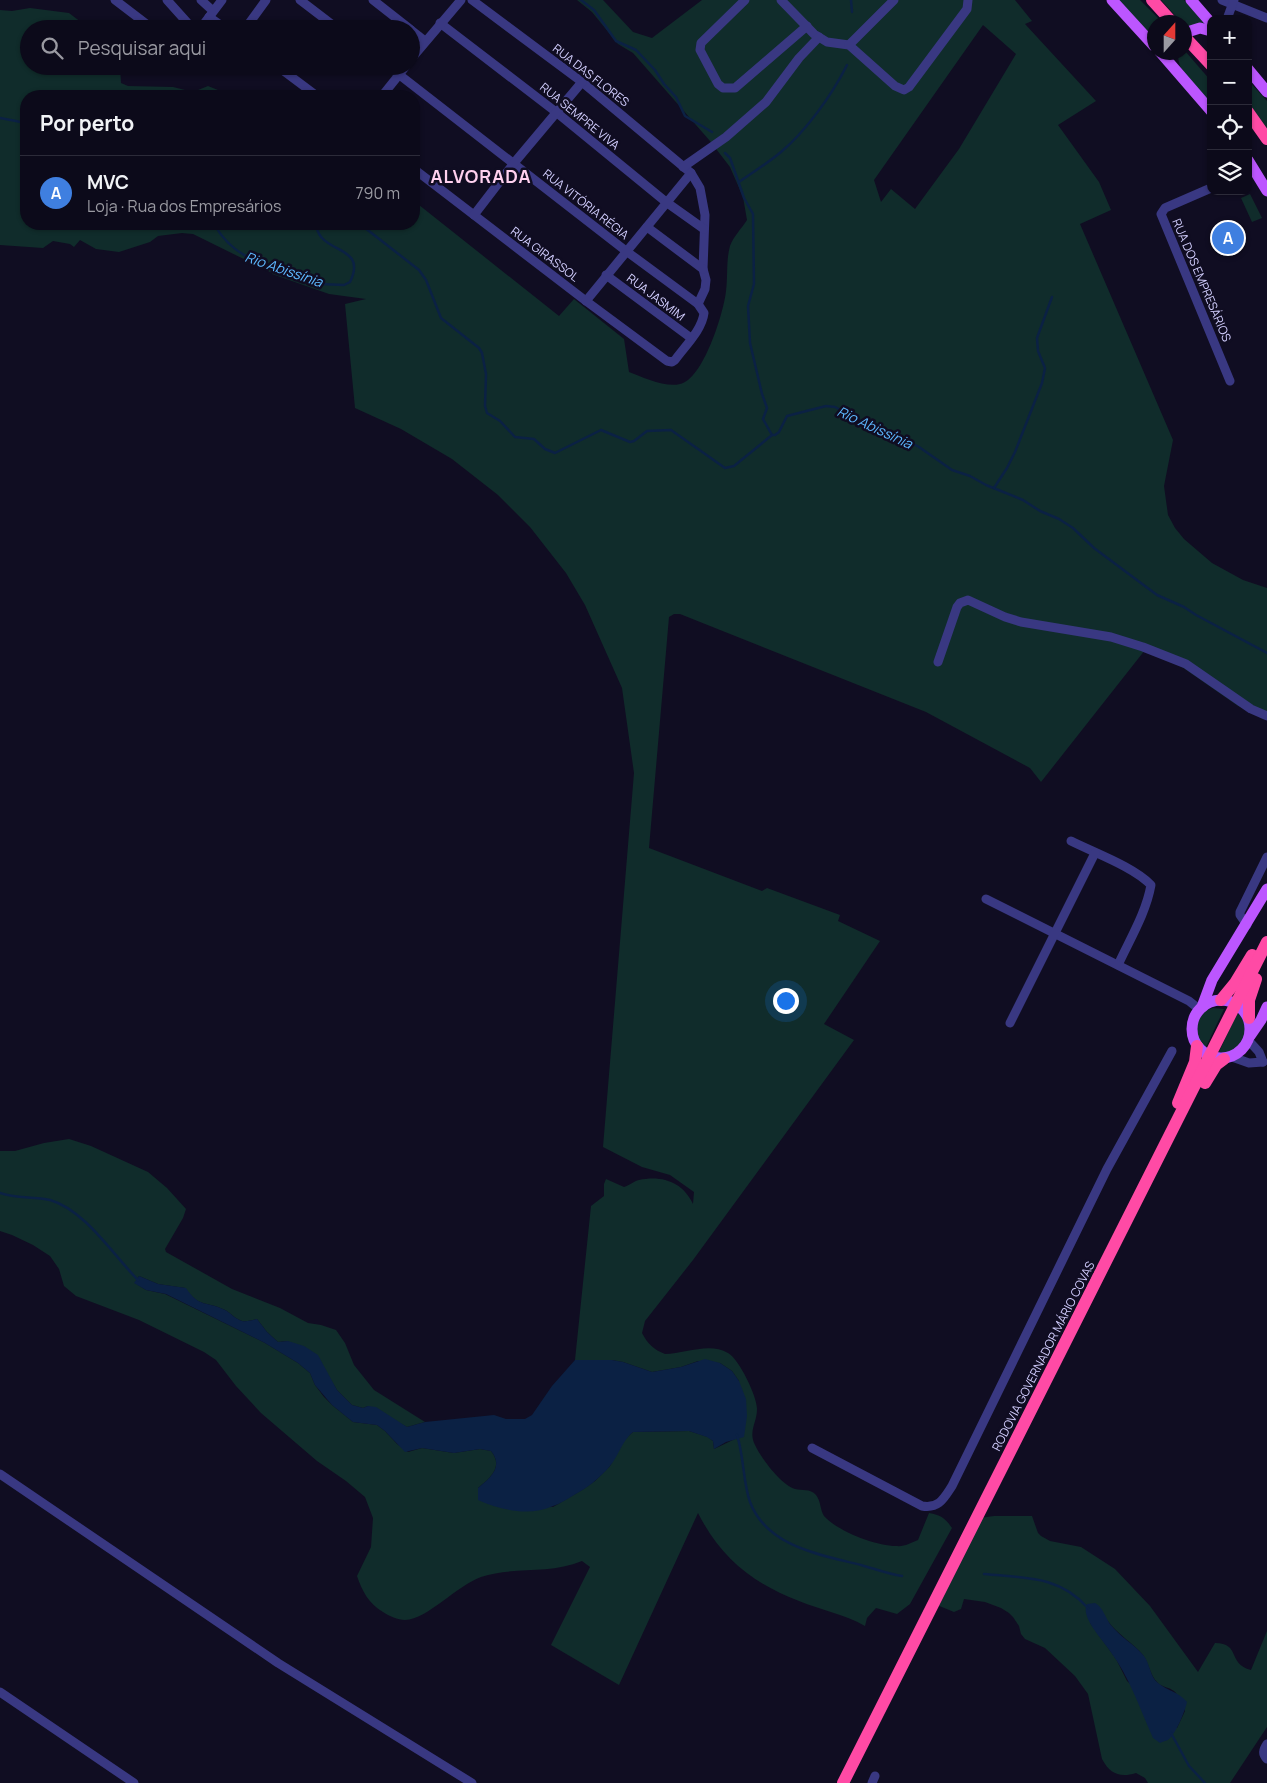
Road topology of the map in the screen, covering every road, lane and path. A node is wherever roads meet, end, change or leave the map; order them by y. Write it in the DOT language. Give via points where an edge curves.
graph roads {
  1 [pos="115,0"];
  2 [pos="167,0"];
  3 [pos="201,0"];
  4 [pos="222,0"];
  5 [pos="266,0"];
  6 [pos="300,0"];
  7 [pos="373,0"];
  8 [pos="461,0"];
  9 [pos="472,0"];
  10 [pos="745,0"];
  11 [pos="781,0"];
  12 [pos="894,0"];
  13 [pos="968,0"];
  14 [pos="1112,0"];
  15 [pos="1152,0"];
  16 [pos="1191,0"];
  17 [pos="1222,0"];
  18 [pos="1233,2"];
  19 [pos="211,14"];
  20 [pos="1166,15"];
  21 [pos="1228,15"];
  22 [pos="1207,18"];
  23 [pos="1267,18"];
  24 [pos="141,20"];
  25 [pos="185,20"];
  26 [pos="207,20"];
  27 [pos="217,20"];
  28 [pos="252,20"];
  29 [pos="326,20"];
  30 [pos="399,20"];
  31 [pos="440,23"];
  32 [pos="807,26"];
  33 [pos="1207,30"];
  34 [pos="1192,32"];
  35 [pos="420,36"];
  36 [pos="818,37"];
  37 [pos="1147,38"];
  38 [pos="426,41"];
  39 [pos="1192,44"];
  40 [pos="849,45"];
  41 [pos="420,48"];
  42 [pos="1167,60"];
  43 [pos="1176,60"];
  44 [pos="1207,61"];
  45 [pos="1252,74"];
  46 [pos="289,75"];
  47 [pos="399,75"];
  48 [pos="1181,75"];
  49 [pos="582,82"];
  50 [pos="309,90"];
  51 [pos="387,90"];
  52 [pos="419,90"];
  53 [pos="420,91"];
  54 [pos="1267,92"];
  55 [pos="1207,107"];
  56 [pos="556,112"];
  57 [pos="1252,117"];
  58 [pos="1267,138"];
  59 [pos="514,163"];
  60 [pos="687,170"];
  61 [pos="1255,173"];
  62 [pos="420,174"];
  63 [pos="1207,190"];
  64 [pos="1267,191"];
  65 [pos="666,202"];
  66 [pos="474,215"];
  67 [pos="647,227"];
  68 [pos="704,229"];
  69 [pos="626,251"];
  70 [pos="703,269"];
  71 [pos="606,275"];
  72 [pos="586,301"];
  73 [pos="698,304"];
  74 [pos="691,338"];
  75 [pos="1230,381"];
  76 [pos="938,662"];
  77 [pos="1267,716"];
  78 [pos="1071,841"];
  79 [pos="1095,853"];
  80 [pos="1267,857"];
  81 [pos="1267,889"];
  82 [pos="986,899"];
  83 [pos="1247,925"];
  84 [pos="1055,934"];
  85 [pos="1267,935"];
  86 [pos="1267,942"];
  87 [pos="1260,957"];
  88 [pos="1118,965"];
  89 [pos="1221,1000"];
  90 [pos="1236,1003"];
  91 [pos="1267,1007"];
  92 [pos="1201,1008"];
  93 [pos="1248,1018"];
  94 [pos="1010,1023"];
  95 [pos="1249,1039"];
  96 [pos="1197,1046"];
  97 [pos="1172,1051"];
  98 [pos="1264,1051"];
  99 [pos="1209,1056"];
  100 [pos="1228,1058"];
  101 [pos="1265,1063"];
  102 [pos="1172,1131"];
  103 [pos="1162,1150"];
  104 [pos="812,1448"];
  105 [pos="0,1474"];
  106 [pos="0,1692"];
  107 [pos="1267,1744"];
  108 [pos="1265,1757"];
  109 [pos="134,1783"];
  110 [pos="472,1783"];
  111 [pos="843,1783"];
  1 -- 24 [label="street"];
  2 -- 25 [label="street"];
  3 -- 19 [label="street"];
  4 -- 19 [label="street"];
  5 -- 28 [label="street"];
  6 -- 29 [label="street"];
  7 -- 30 [label="street"];
  8 -- 31 [label="street"];
  9 -- 49 [label="street, RUA DAS FLORES"];
  10 -- 32 [label="street" via="701,43 700,50 723,88 735,88"];
  11 -- 32 [label="street"];
  12 -- 40 [label="street"];
  13 -- 40 [label="street" via="967,10 904,90"];
  14 -- 37 [label="main road"];
  15 -- 20 [label="highway"];
  16 -- 22 [label="main road"];
  17 -- 18 [label="street"];
  18 -- 21 [label="street"];
  18 -- 23 [label="street"];
  19 -- 26 [label="street"];
  19 -- 27 [label="street"];
  31 -- 38 [label="street"];
  31 -- 56 [label="street, RUA SEMPRE VIVA"];
  32 -- 36 [label="street"];
  33 -- 34 [label="main road" via="1200,28"];
  35 -- 38 [label="street"];
  36 -- 40 [label="street" via="827,42"];
  36 -- 60 [label="street" via="766,102"];
  38 -- 41 [label="street"];
  39 -- 44 [label="highway"];
  42 -- 48 [label="main road"];
  43 -- 48 [label="main road"];
  45 -- 54 [label="main road"];
  46 -- 50 [label="street"];
  47 -- 51 [label="street"];
  47 -- 52 [label="street, RUA VITÓRIA RÉGIA"];
  48 -- 55 [label="main road"];
  49 -- 56 [label="street"];
  49 -- 60 [label="street, RUA DAS FLORES"];
  53 -- 59 [label="street, RUA VITÓRIA RÉGIA"];
  56 -- 59 [label="street"];
  56 -- 65 [label="street, RUA SEMPRE VIVA"];
  57 -- 58 [label="highway"];
  59 -- 66 [label="street"];
  59 -- 69 [label="street, RUA VITÓRIA RÉGIA"];
  60 -- 65 [label="street"];
  60 -- 68 [label="street" via="700,188"];
  61 -- 64 [label="main road"];
  62 -- 66 [label="street, RUA GIRASSOL"];
  63 -- 75 [label="street, RUA DOS EMPRESÁRIOS" via="1165,208 1161,214"];
  65 -- 67 [label="street"];
  65 -- 68 [label="street, RUA SEMPRE VIVA"];
  66 -- 72 [label="street, RUA GIRASSOL"];
  67 -- 69 [label="street"];
  67 -- 70 [label="street"];
  68 -- 70 [label="street"];
  69 -- 71 [label="street"];
  69 -- 73 [label="street, RUA VITÓRIA RÉGIA"];
  70 -- 73 [label="street" via="705,289"];
  71 -- 72 [label="street"];
  71 -- 74 [label="street, RUA JASMIM"];
  72 -- 74 [label="street, RUA GIRASSOL" via="667,361 675,360"];
  73 -- 74 [label="street" via="704,316"];
  76 -- 77 [label="street" via="958,607 968,600 1021,622 1111,637 1143,646 1186,664 1251,709"];
  78 -- 79 [label="street"];
  79 -- 84 [label="street"];
  79 -- 88 [label="street" via="1144,877 1151,885 1144,910"];
  80 -- 83 [label="street" via="1240,912"];
  81 -- 83 [label="main road"];
  82 -- 84 [label="street"];
  83 -- 92 [label="main road" via="1212,980"];
  84 -- 88 [label="street"];
  84 -- 94 [label="street"];
  85 -- 89 [label="highway"];
  86 -- 87 [label="highway, RODOVIA GOVERNADOR MÁRIO COVAS"];
  87 -- 90 [label="highway, RODOVIA GOVERNADOR MÁRIO COVAS"];
  87 -- 93 [label="highway"];
  88 -- 92 [label="street"];
  89 -- 90 [label="main road"];
  89 -- 92 [label="main road" via="1214,1000"];
  90 -- 93 [label="main road"];
  90 -- 99 [label="highway, RODOVIA GOVERNADOR MÁRIO COVAS"];
  91 -- 95 [label="main road"];
  92 -- 96 [label="main road" via="1192,1024 1192,1037"];
  93 -- 95 [label="main road" via="1251,1027"];
  95 -- 98 [label="street"];
  95 -- 100 [label="main road" via="1240,1052"];
  96 -- 99 [label="main road"];
  96 -- 102 [label="highway"];
  97 -- 104 [label="street" via="1107,1169 952,1486 941,1502 936,1506 922,1506"];
  98 -- 101 [label="street"];
  99 -- 100 [label="main road"];
  99 -- 102 [label="highway, RODOVIA GOVERNADOR MÁRIO COVAS"];
  100 -- 101 [label="street"];
  100 -- 103 [label="highway" via="1213,1069 1176,1135"];
  102 -- 103 [label="highway, RODOVIA GOVERNADOR MÁRIO COVAS"];
  103 -- 111 [label="highway, RODOVIA GOVERNADOR MÁRIO COVAS"];
  105 -- 110 [label="street" via="278,1663"];
  106 -- 109 [label="street"];
  107 -- 108 [label="street" via="1263,1751"];
}
